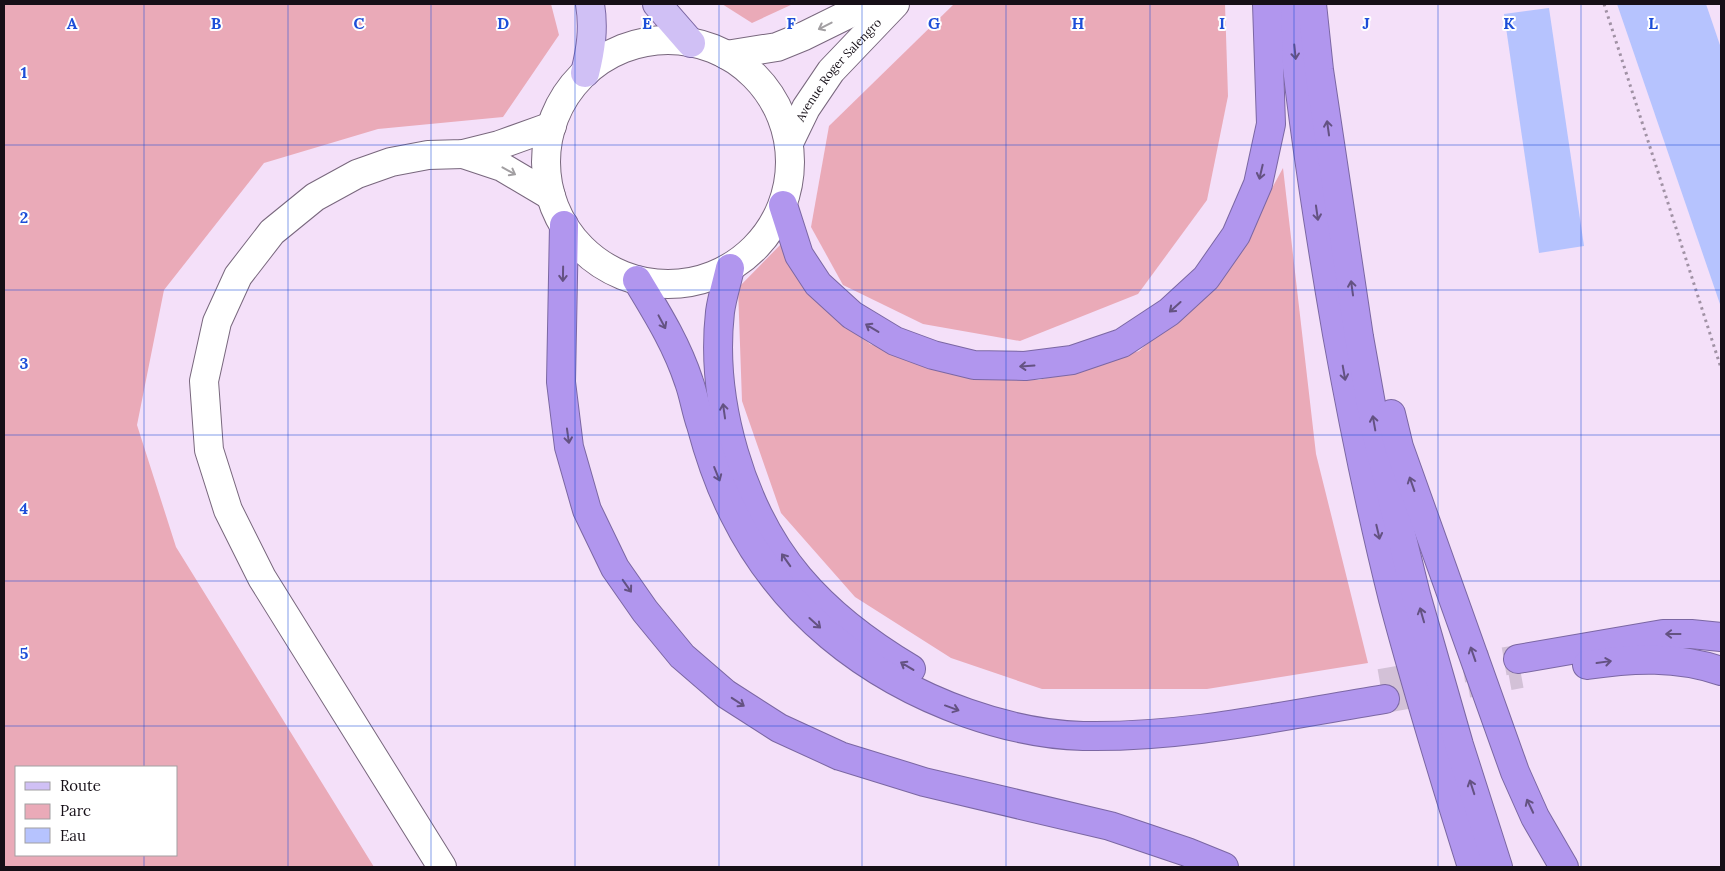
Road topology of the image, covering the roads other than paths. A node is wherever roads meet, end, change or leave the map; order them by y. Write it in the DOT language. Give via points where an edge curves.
graph roads {
  1 [pos="590,4"];
  2 [pos="657,4"];
  3 [pos="869,4"];
  4 [pos="895,4"];
  5 [pos="1268,4"];
  6 [pos="1290,4"];
  7 [pos="1312,4"];
  8 [pos="691,42"];
  9 [pos="726,55"];
  10 [pos="585,73"];
  11 [pos="552,126"];
  12 [pos="789,143"];
  13 [pos="463,154"];
  14 [pos="551,196"];
  15 [pos="783,204"];
  16 [pos="564,225"];
  17 [pos="730,268"];
  18 [pos="637,280"];
  19 [pos="1359,336"];
  20 [pos="1721,637"];
  21 [pos="1721,671"];
  22 [pos="442,867"];
  23 [pos="1224,867"];
  24 [pos="1472,867"];
  25 [pos="1498,867"];
  26 [pos="1564,867"];
  1 -- 10 [label="main road" via="592,46"];
  2 -- 8 [label="main road"];
  3 -- 9 [label="main road, Avenue Roger Salengro, one-way" via="776,47"];
  4 -- 12 [label="main road, Avenue Roger Salengro" via="831,72 806,108"];
  5 -- 15 [label="highway, one-way" via="1271,124 1258,184 1236,235 1206,278 1170,312 1122,343 1072,360 1025,366 974,365 895,341 852,315 818,284 799,255"];
  6 -- 24 [label="highway, one-way" via="1320,238 1355,436 1393,598"];
  19 -- 7 [label="highway, one-way"];
  8 -- 9 [label="main road"];
  8 -- 10 [label="main road" via="663,40 635,45 608,56"];
  9 -- 12 [label="main road" via="749,71 768,92 781,117"];
  10 -- 11 [label="main road" via="571,88"];
  11 -- 13 [label="main road"];
  11 -- 14 [label="main road" via="546,161"];
  12 -- 15 [label="main road" via="790,175"];
  13 -- 14 [label="main road, one-way" via="502,167"];
  13 -- 22 [label="main road" via="428,155 391,162 357,174 315,197 272,232 238,276 217,322 204,381 209,450 228,510 262,578"];
  14 -- 16 [label="main road"];
  15 -- 17 [label="main road" via="771,230 753,251"];
  16 -- 18 [label="main road" via="583,250 608,268"];
  16 -- 23 [label="highway, one-way" via="561,382 569,447 587,510 615,568 682,656 726,694 779,728 840,756 924,782 1110,826"];
  17 -- 18 [label="main road" via="685,284"];
  18 -- 17 [label="highway, one-way" via="676,348 715,468 733,514 756,553 782,590 812,622 855,656 904,687 987,720 1040,733 1082,736 1190,731 1383,691 1186,716 1084,721 1036,714 989,702 945,686 880,650 846,624 798,578 753,505 736,460 725,419 720,382 717,343 720,310"];
  25 -- 19 [label="highway, one-way" via="1416,595 1376,432"];
  26 -- 19 [label="highway, one-way" via="1514,772 1399,447 1384,382"];
  20 -- 21 [label="highway, one-way" via="1662,634 1519,667 1646,659 1673,660"];
}
